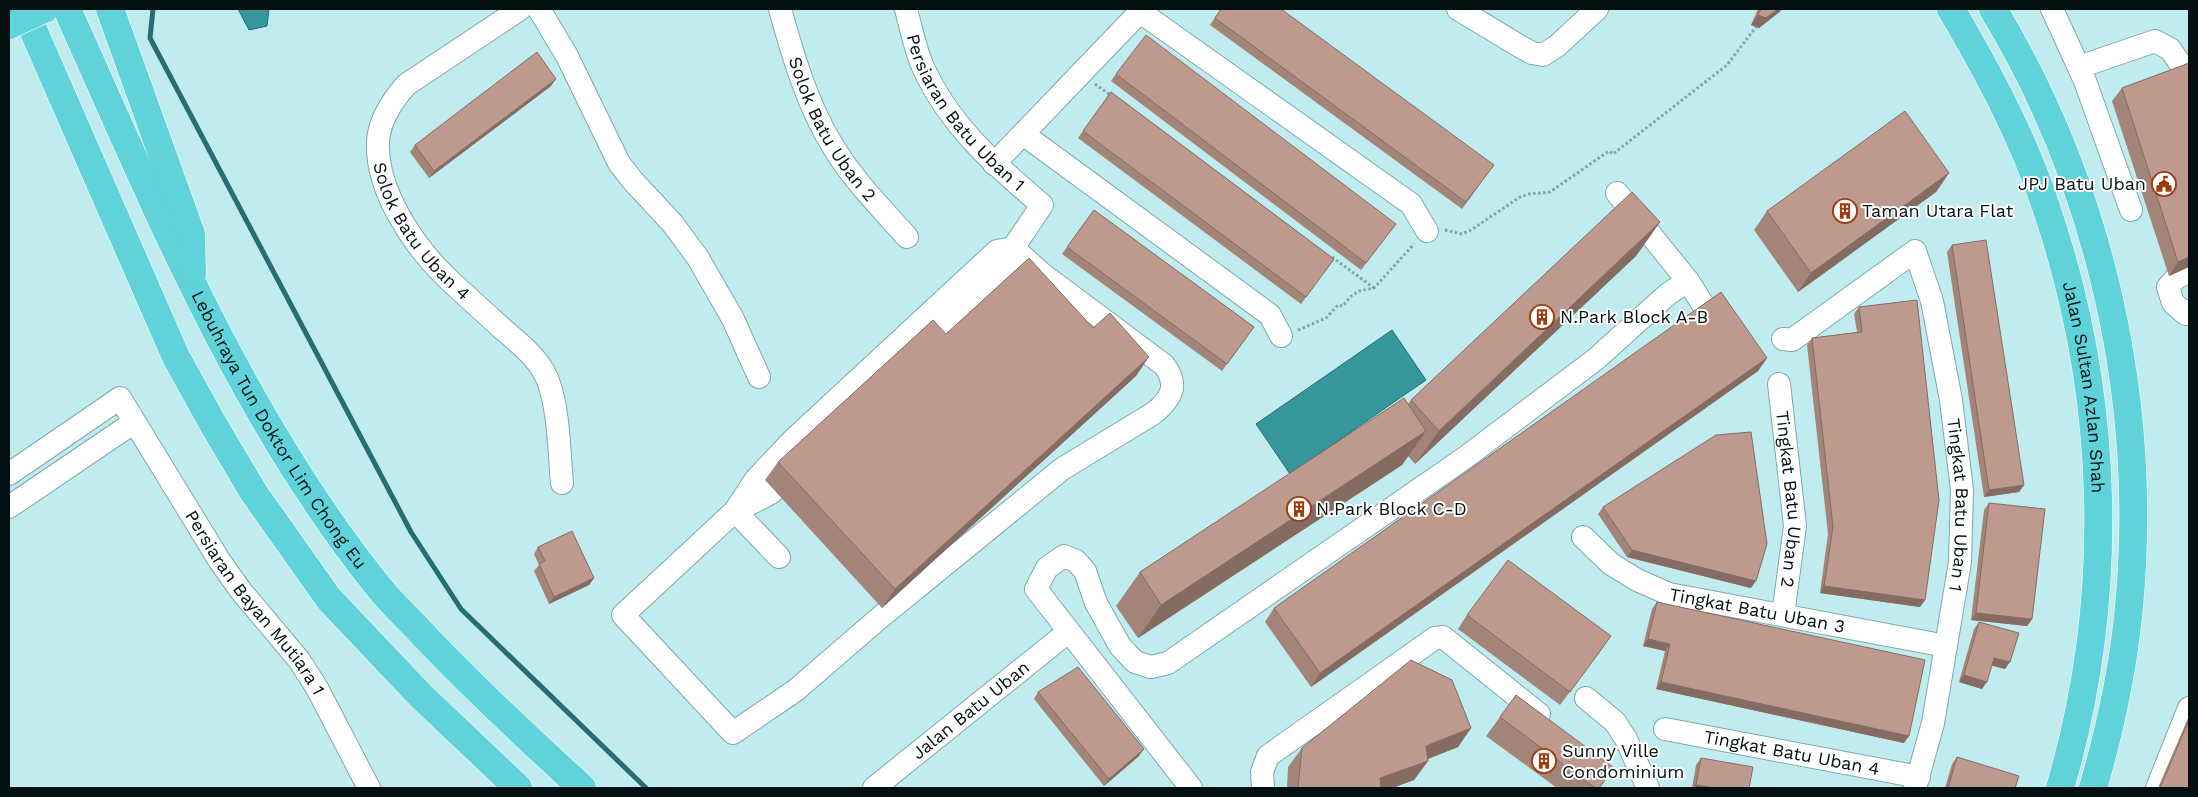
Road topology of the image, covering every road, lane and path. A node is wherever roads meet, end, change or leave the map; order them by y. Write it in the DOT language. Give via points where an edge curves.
graph roads {
  1 [pos="24,9"];
  2 [pos="44,9"];
  3 [pos="67,9"];
  4 [pos="110,9"];
  5 [pos="520,9"];
  6 [pos="539,9"];
  7 [pos="780,9"];
  8 [pos="906,9"];
  9 [pos="1597,9"];
  10 [pos="1951,9"];
  11 [pos="1993,9"];
  12 [pos="2052,9"];
  13 [pos="1469,11"];
  14 [pos="1756,27"];
  15 [pos="11,29"];
  16 [pos="1081,74"];
  17 [pos="2082,74"];
  18 [pos="2189,76"];
  19 [pos="1120,103"];
  20 [pos="1023,134"];
  21 [pos="85,150"];
  22 [pos="994,164"];
  23 [pos="1618,193"];
  24 [pos="2131,210"];
  25 [pos="1427,231"];
  26 [pos="907,237"];
  27 [pos="1013,248"];
  28 [pos="1327,254"];
  29 [pos="2189,272"];
  30 [pos="1688,281"];
  31 [pos="193,284"];
  32 [pos="1374,288"];
  33 [pos="2189,311"];
  34 [pos="1281,336"];
  35 [pos="1783,339"];
  36 [pos="1733,352"];
  37 [pos="759,377"];
  38 [pos="1779,384"];
  39 [pos="133,423"];
  40 [pos="9,474"];
  41 [pos="562,483"];
  42 [pos="9,507"];
  43 [pos="735,511"];
  44 [pos="1583,537"];
  45 [pos="779,557"];
  46 [pos="1782,615"];
  47 [pos="1068,632"];
  48 [pos="1946,646"];
  49 [pos="1586,698"];
  50 [pos="2189,708"];
  51 [pos="1552,725"];
  52 [pos="1665,729"];
  53 [pos="1917,783"];
  54 [pos="1184,786"];
  55 [pos="369,788"];
  56 [pos="518,788"];
  57 [pos="582,788"];
  58 [pos="874,788"];
  59 [pos="1263,788"];
  60 [pos="1648,788"];
  61 [pos="2060,788"];
  62 [pos="2093,788"];
  63 [pos="2157,788"];
  1 -- 21 [label="highway"];
  2 -- 15 [label="highway, bridge"];
  3 -- 31 [label="highway, Lebuhraya Tun Doktor Lim Chong Eu"];
  4 -- 31 [label="highway" via="190,234"];
  5 -- 41 [label="street, Solok Batu Uban 4" via="406,85 393,99 378,141 380,164 391,200 415,241 444,275 528,351 543,371 552,390"];
  6 -- 37 [label="street" via="567,56 619,163 673,224 698,258 733,319"];
  7 -- 26 [label="street, Solok Batu Uban 2" via="822,127 852,174"];
  8 -- 22 [label="street, Persiaran Batu Uban 1" via="922,66 931,84 959,126"];
  9 -- 13 [label="street" via="1543,55 1521,47"];
  10 -- 61 [label="highway, Jalan Sultan Azlan Shah" via="2006,109 2046,206 2073,304 2090,390 2099,500 2095,604 2089,659"];
  11 -- 62 [label="highway, Jalan Sultan Azlan Shah" via="2049,116 2081,201 2112,313 2126,396 2134,486 2128,618"];
  12 -- 17 [label="street"];
  14 -- 25 [label="path" via="1727,65 1613,154 1609,151 1550,192 1520,197 1462,234 1448,230"];
  15 -- 21 [label="highway"];
  16 -- 19 [label="path"];
  16 -- 20 [label="street"];
  16 -- 25 [label="street" via="1134,18 1151,18 1411,204"];
  17 -- 18 [label="street" via="2155,41 2170,49"];
  17 -- 24 [label="street"];
  20 -- 22 [label="street"];
  20 -- 34 [label="street" via="1270,315"];
  21 -- 56 [label="highway" via="176,356 254,493 329,599 421,696"];
  22 -- 27 [label="street, Persiaran Batu Uban 1" via="1042,205"];
  23 -- 30 [label="street"];
  25 -- 32 [label="path"];
  27 -- 43 [label="street" via="997,251 794,439 756,479"];
  27 -- 43 [label="street" via="1010,264 870,393 771,493"];
  27 -- 43 [label="street" via="1041,273 1164,365 1171,375 1172,388 1167,402 1062,469 796,690 733,734 623,615"];
  28 -- 32 [label="path"];
  29 -- 33 [label="street" via="2177,277 2168,287 2173,303 2186,314"];
  30 -- 36 [label="street"];
  30 -- 47 [label="street" via="1668,294 1596,359 1466,457 1168,663 1151,667 1135,662 1120,646 1096,603 1084,571 1076,561 1064,556 1052,562 1036,589"];
  31 -- 57 [label="highway, Lebuhraya Tun Doktor Lim Chong Eu" via="274,437 328,519 378,586 455,670"];
  32 -- 34 [label="path" via="1351,296 1344,306 1334,307 1326,318"];
  35 -- 48 [label="street, Tingkat Batu Uban 1" via="1792,340 1915,251 1932,301 1951,400 1962,490 1960,562"];
  38 -- 46 [label="street, Tingkat Batu Uban 2" via="1796,526"];
  39 -- 40 [label="street, Persiaran Bayan Mutiara 1" via="120,398"];
  39 -- 42 [label="street"];
  39 -- 55 [label="street, Persiaran Bayan Mutiara 1" via="219,560 317,688"];
  43 -- 45 [label="street"];
  44 -- 46 [label="street, Tingkat Batu Uban 3" via="1611,564 1670,594"];
  46 -- 48 [label="street, Tingkat Batu Uban 3"];
  47 -- 54 [label="street"];
  47 -- 58 [label="street, Jalan Batu Uban"];
  48 -- 53 [label="street, Tingkat Batu Uban 1" via="1933,723"];
  49 -- 60 [label="street" via="1615,722"];
  50 -- 63 [label="street"];
  51 -- 59 [label="street" via="1443,637 1435,638 1411,665 1268,756 1262,772"];
  52 -- 53 [label="street, Tingkat Batu Uban 4"];
}
